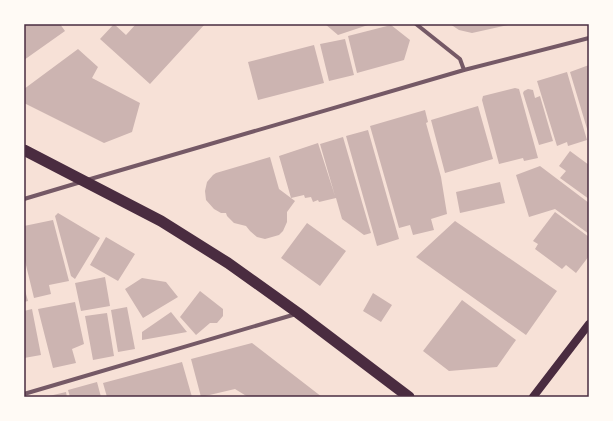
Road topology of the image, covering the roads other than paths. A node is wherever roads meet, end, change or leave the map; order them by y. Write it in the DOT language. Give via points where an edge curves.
graph roads {
  1 [pos="416,24"];
  2 [pos="589,38"];
  3 [pos="464,70"];
  4 [pos="24,150"];
  5 [pos="85,181"];
  6 [pos="24,199"];
  7 [pos="298,313"];
  8 [pos="589,324"];
  9 [pos="24,394"];
  10 [pos="409,397"];
  11 [pos="533,397"];
  1 -- 3 [label="street" via="460,59"];
  2 -- 3 [label="street"];
  3 -- 5 [label="street"];
  4 -- 5 [label="highway"];
  5 -- 6 [label="street"];
  5 -- 7 [label="highway" via="161,221 228,263"];
  7 -- 9 [label="street"];
  7 -- 10 [label="highway"];
  8 -- 11 [label="main road"];
}
